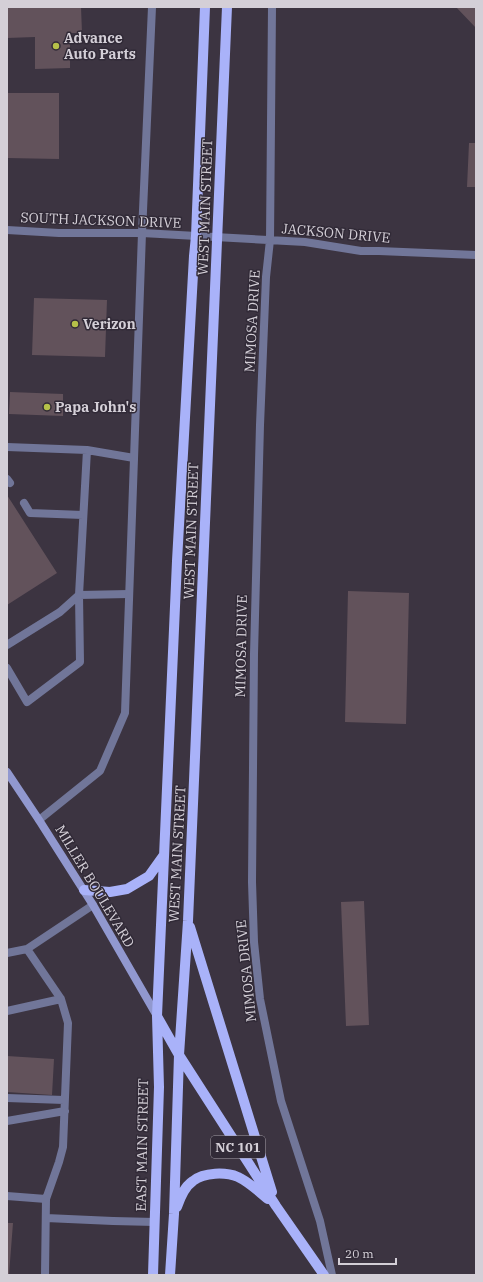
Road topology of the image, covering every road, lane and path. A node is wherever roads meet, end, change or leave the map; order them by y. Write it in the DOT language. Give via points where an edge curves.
graph roads {
  1 [pos="152,7"];
  2 [pos="206,7"];
  3 [pos="227,7"];
  4 [pos="272,7"];
  5 [pos="7,230"];
  6 [pos="142,233"];
  7 [pos="196,236"];
  8 [pos="218,237"];
  9 [pos="270,240"];
  10 [pos="476,255"];
  11 [pos="7,447"];
  12 [pos="87,450"];
  13 [pos="134,458"];
  14 [pos="24,503"];
  15 [pos="83,515"];
  16 [pos="129,594"];
  17 [pos="79,595"];
  18 [pos="7,645"];
  19 [pos="7,668"];
  20 [pos="7,772"];
  21 [pos="39,820"];
  22 [pos="164,855"];
  23 [pos="84,890"];
  24 [pos="93,904"];
  25 [pos="188,921"];
  26 [pos="27,949"];
  27 [pos="7,953"];
  28 [pos="61,999"];
  29 [pos="7,1011"];
  30 [pos="157,1016"];
  31 [pos="179,1055"];
  32 [pos="7,1098"];
  33 [pos="64,1100"];
  34 [pos="65,1111"];
  35 [pos="7,1121"];
  36 [pos="7,1196"];
  37 [pos="46,1199"];
  38 [pos="276,1206"];
  39 [pos="174,1214"];
  40 [pos="46,1218"];
  41 [pos="154,1222"];
  42 [pos="44,1275"];
  43 [pos="153,1275"];
  44 [pos="170,1275"];
  45 [pos="324,1275"];
  46 [pos="332,1275"];
  1 -- 6 [label="street"];
  2 -- 7 [label="main road, WEST MAIN STREET"];
  3 -- 8 [label="main road, WEST MAIN STREET"];
  4 -- 9 [label="street, MIMOSA DRIVE"];
  5 -- 6 [label="street, SOUTH JACKSON DRIVE"];
  6 -- 7 [label="street, SOUTH JACKSON DRIVE"];
  6 -- 13 [label="street"];
  7 -- 8 [label="street, SOUTH JACKSON DRIVE"];
  7 -- 22 [label="main road, WEST MAIN STREET"];
  8 -- 9 [label="street, JACKSON DRIVE"];
  8 -- 25 [label="main road, WEST MAIN STREET"];
  9 -- 10 [label="street, JACKSON DRIVE" via="305,242 362,251"];
  9 -- 46 [label="street, MIMOSA DRIVE" via="259,465 254,654 254,942 260,999 270,1050 282,1100 320,1221"];
  11 -- 12 [label="street"];
  12 -- 13 [label="street"];
  12 -- 15 [label="street"];
  13 -- 16 [label="street"];
  14 -- 15 [label="street" via="30,513"];
  15 -- 17 [label="street"];
  16 -- 17 [label="street"];
  16 -- 21 [label="street" via="125,713 100,771"];
  17 -- 18 [label="street" via="60,612"];
  17 -- 19 [label="street" via="80,662 28,702"];
  20 -- 21 [label="street, MILLER BOULEVARD"];
  21 -- 23 [label="street, MILLER BOULEVARD"];
  22 -- 23 [label="main road" via="149,876 127,889 110,892"];
  22 -- 30 [label="main road, WEST MAIN STREET"];
  23 -- 24 [label="street, MILLER BOULEVARD"];
  24 -- 26 [label="street"];
  24 -- 30 [label="street, MILLER BOULEVARD"];
  25 -- 31 [label="main road, WEST MAIN STREET"];
  25 -- 38 [label="main road"];
  26 -- 27 [label="street"];
  26 -- 28 [label="street"];
  28 -- 29 [label="street"];
  28 -- 33 [label="street" via="68,1023"];
  30 -- 31 [label="main road, NC 101"];
  30 -- 41 [label="main road, EAST MAIN STREET" via="158,1088"];
  31 -- 38 [label="main road, NC 101"];
  31 -- 39 [label="main road"];
  32 -- 33 [label="street"];
  33 -- 34 [label="street"];
  34 -- 35 [label="street"];
  34 -- 37 [label="street" via="63,1147"];
  36 -- 37 [label="street"];
  37 -- 40 [label="street"];
  38 -- 39 [label="main road" via="239,1177 213,1173 193,1180 182,1193"];
  38 -- 45 [label="main road, NC 101"];
  39 -- 44 [label="main road"];
  40 -- 41 [label="street"];
  40 -- 42 [label="street"];
  41 -- 43 [label="main road, EAST MAIN STREET"];
}
